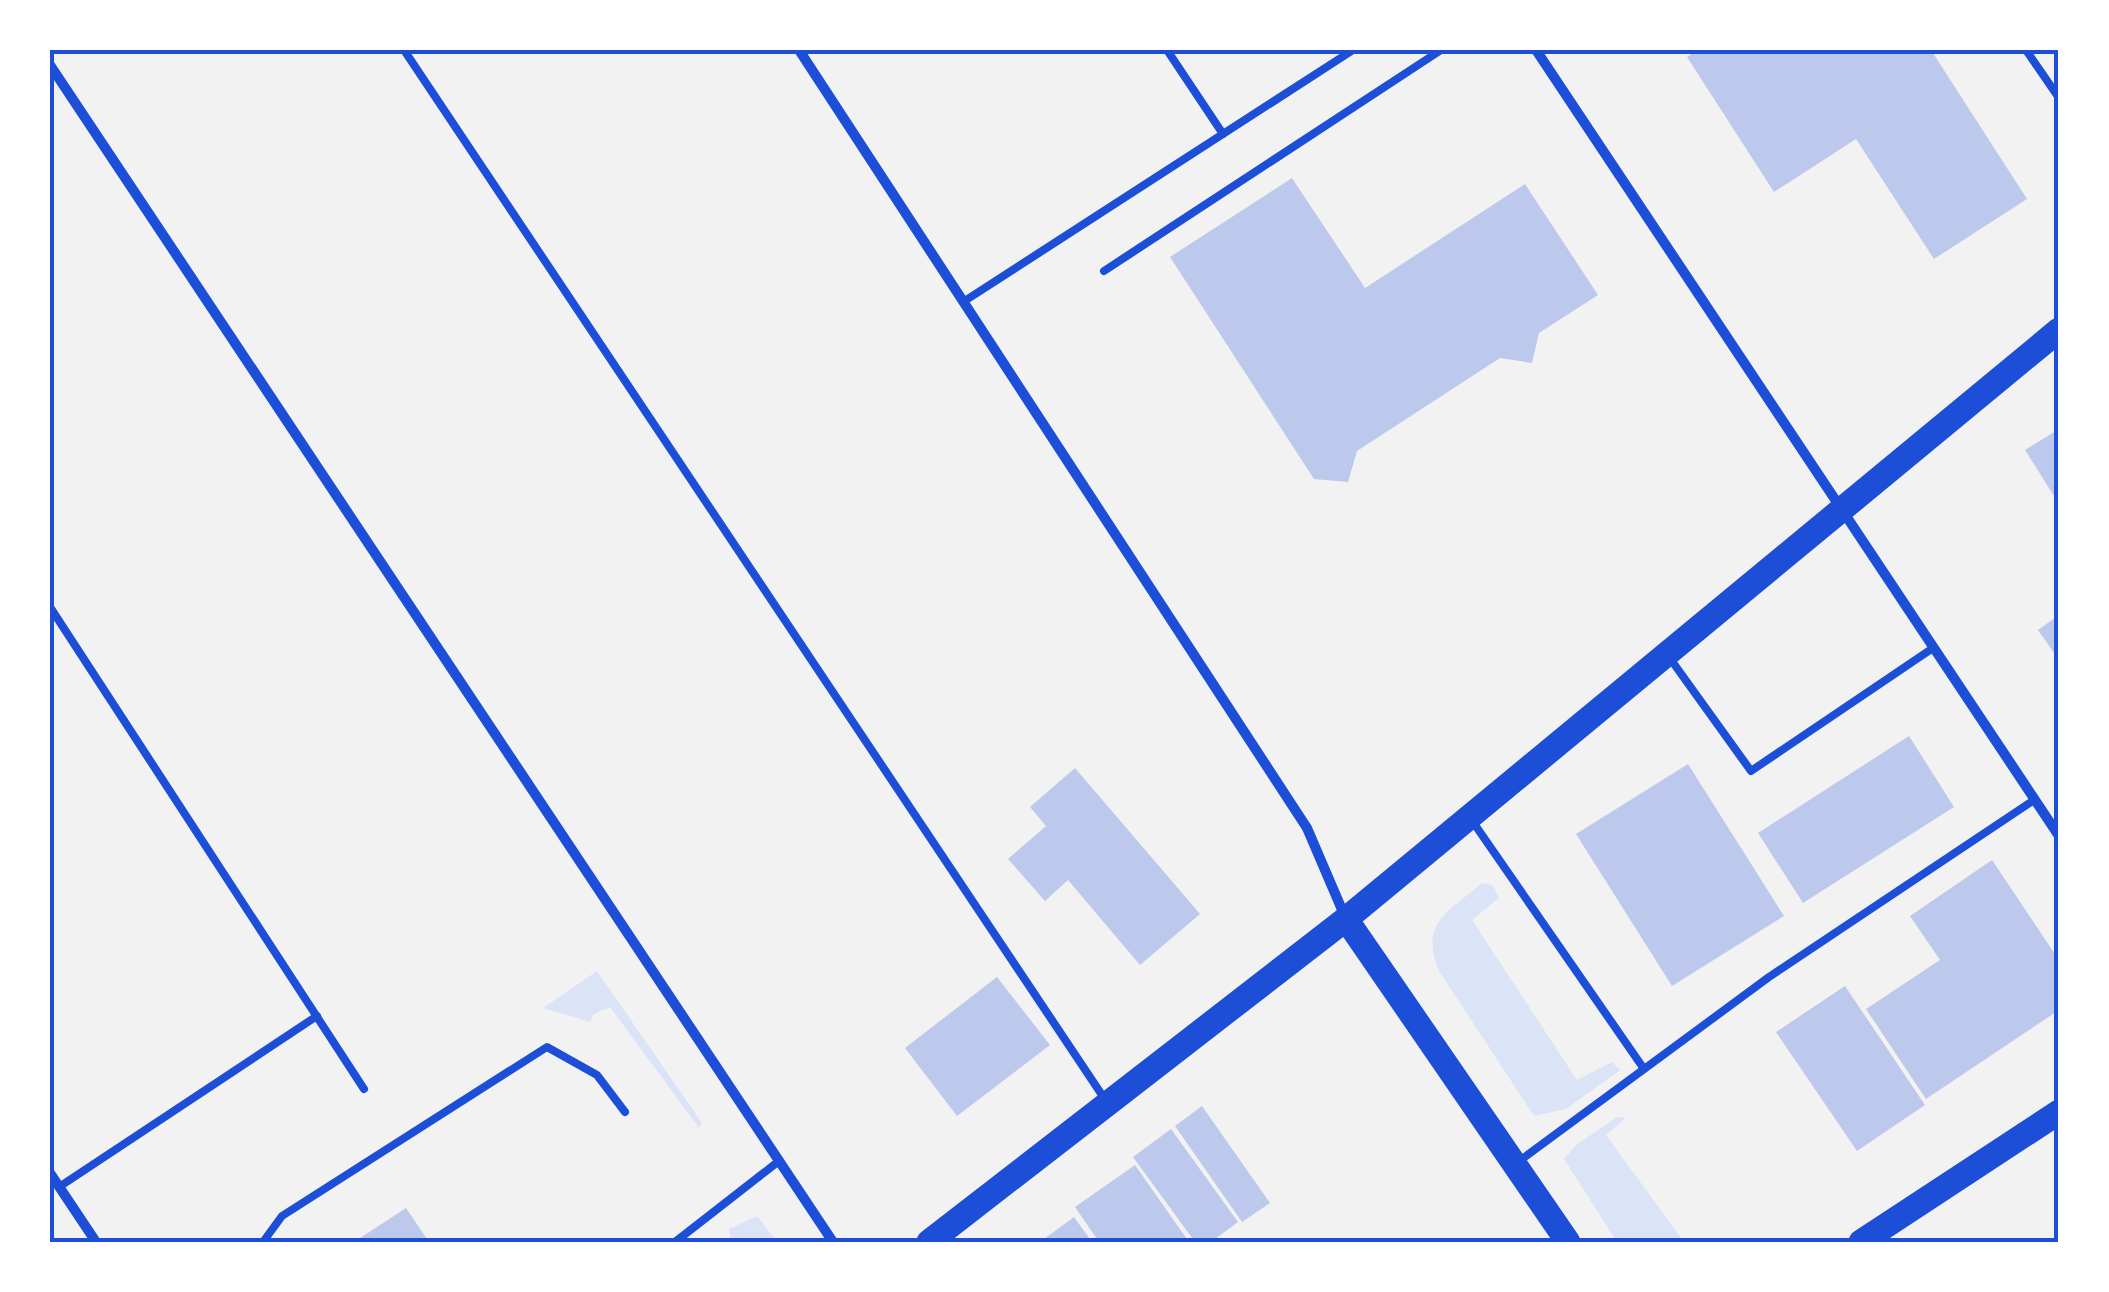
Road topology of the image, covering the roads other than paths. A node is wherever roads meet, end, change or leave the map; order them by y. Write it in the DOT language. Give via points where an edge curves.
graph roads {
  1 [pos="404,50"];
  2 [pos="798,50"];
  3 [pos="1167,50"];
  4 [pos="1353,50"];
  5 [pos="1440,50"];
  6 [pos="1536,50"];
  7 [pos="2026,50"];
  8 [pos="50,65"];
  9 [pos="2059,98"];
  10 [pos="1223,134"];
  11 [pos="1104,272"];
  12 [pos="963,302"];
  13 [pos="2059,330"];
  14 [pos="1842,509"];
  15 [pos="50,607"];
  16 [pos="1934,648"];
  17 [pos="1668,655"];
  18 [pos="2034,800"];
  19 [pos="1470,818"];
  20 [pos="2059,836"];
  21 [pos="1346,919"];
  22 [pos="317,1016"];
  23 [pos="1644,1069"];
  24 [pos="364,1089"];
  25 [pos="1108,1104"];
  26 [pos="625,1112"];
  27 [pos="2059,1112"];
  28 [pos="779,1161"];
  29 [pos="1515,1164"];
  30 [pos="50,1173"];
  31 [pos="59,1187"];
  32 [pos="96,1242"];
  33 [pos="263,1242"];
  34 [pos="675,1242"];
  35 [pos="833,1242"];
  36 [pos="929,1242"];
  37 [pos="1568,1242"];
  38 [pos="1861,1242"];
  1 -- 25 [label="lane"];
  2 -- 12 [label="street"];
  3 -- 10 [label="lane"];
  4 -- 10 [label="lane"];
  5 -- 11 [label="lane"];
  6 -- 14 [label="street"];
  7 -- 9 [label="lane"];
  8 -- 28 [label="street"];
  10 -- 12 [label="lane"];
  12 -- 21 [label="street" via="1307,828"];
  13 -- 14 [label="main road"];
  14 -- 16 [label="street"];
  14 -- 17 [label="main road"];
  15 -- 22 [label="lane"];
  16 -- 17 [label="lane" via="1751,771"];
  16 -- 18 [label="street"];
  17 -- 19 [label="main road"];
  18 -- 20 [label="street"];
  18 -- 23 [label="lane"];
  19 -- 21 [label="main road"];
  19 -- 23 [label="lane"];
  21 -- 25 [label="main road"];
  21 -- 29 [label="main road"];
  22 -- 24 [label="lane"];
  22 -- 31 [label="lane"];
  23 -- 29 [label="lane"];
  25 -- 36 [label="main road"];
  26 -- 33 [label="lane" via="597,1075 547,1047 282,1216"];
  27 -- 38 [label="main road"];
  28 -- 34 [label="lane"];
  28 -- 35 [label="street"];
  29 -- 37 [label="main road"];
  30 -- 31 [label="street"];
  31 -- 32 [label="street"];
}
